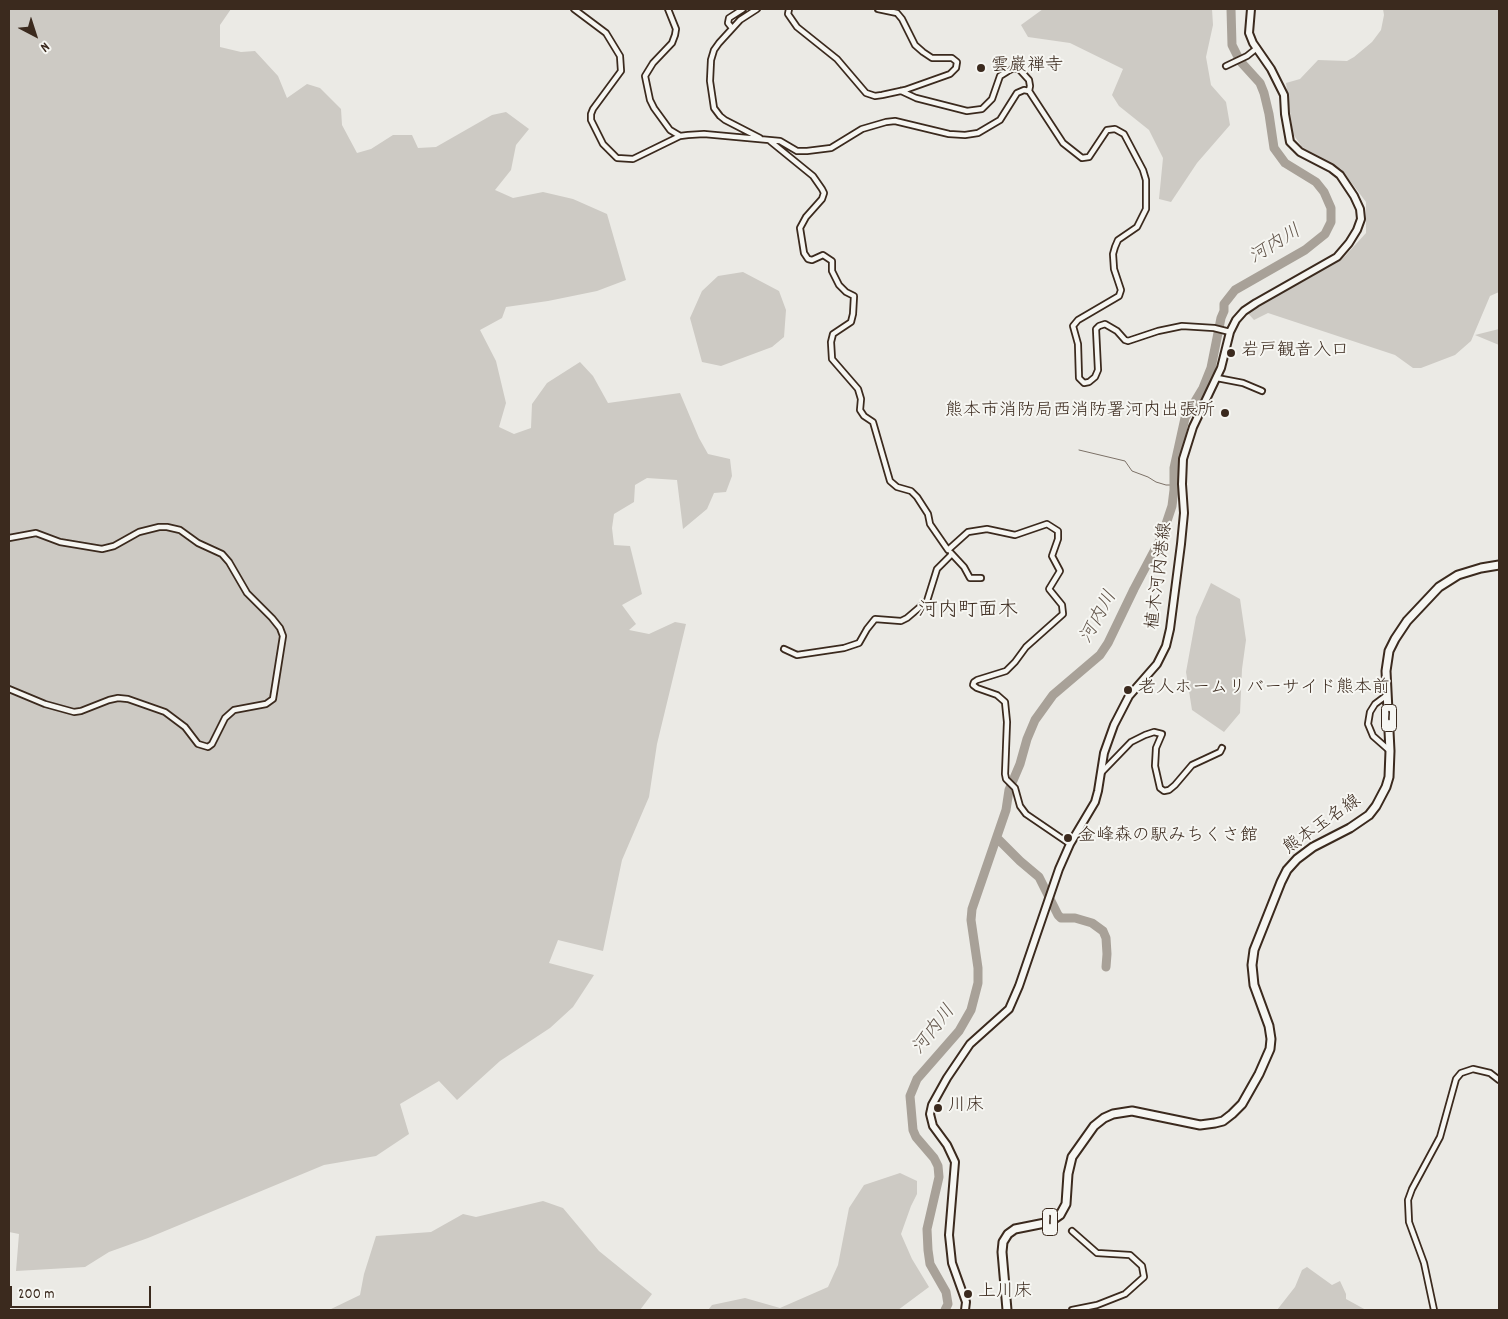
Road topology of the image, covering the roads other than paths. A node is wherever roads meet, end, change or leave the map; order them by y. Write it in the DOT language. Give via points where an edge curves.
graph roads {
  1 [pos="574,9"];
  2 [pos="668,9"];
  3 [pos="743,9"];
  4 [pos="757,9"];
  5 [pos="789,9"];
  6 [pos="878,9"];
  7 [pos="1252,9"];
  8 [pos="732,28"];
  9 [pos="1257,48"];
  10 [pos="1226,66"];
  11 [pos="902,91"];
  12 [pos="1029,92"];
  13 [pos="680,136"];
  14 [pos="763,140"];
  15 [pos="769,140"];
  16 [pos="1227,331"];
  17 [pos="1217,378"];
  18 [pos="1262,391"];
  19 [pos="9,538"];
  20 [pos="950,552"];
  21 [pos="1499,566"];
  22 [pos="981,578"];
  23 [pos="784,649"];
  24 [pos="10,690"];
  25 [pos="1387,695"];
  26 [pos="1222,748"];
  27 [pos="1390,751"];
  28 [pos="1102,772"];
  29 [pos="1070,844"];
  30 [pos="1499,1080"];
  31 [pos="1072,1231"];
  32 [pos="965,1310"];
  33 [pos="1007,1310"];
  34 [pos="1072,1310"];
  35 [pos="1434,1310"];
  1 -- 13 [label="street" via="606,33 620,56 621,70 591,114 603,144 618,158 633,159"];
  2 -- 13 [label="street" via="676,29 675,36 645,76 654,108 670,130"];
  3 -- 8 [label="street" via="729,18"];
  4 -- 8 [label="street"];
  5 -- 11 [label="street" via="788,14 797,27 837,59 866,93 875,96"];
  6 -- 11 [label="street" via="897,13 922,52 932,58 952,58 957,62 950,74"];
  7 -- 9 [label="main road, 植木河内港線" via="1249,33"];
  8 -- 14 [label="street" via="714,50 711,60 714,108 725,120"];
  9 -- 10 [label="street"];
  9 -- 16 [label="main road, 植木河内港線" via="1272,69 1284,95 1290,142 1300,152 1340,175 1354,196 1361,218 1357,230 1337,257 1244,311"];
  11 -- 12 [label="street" via="916,98 967,111 982,108 992,99 1000,76 1014,68 1029,80"];
  12 -- 15 [label="street" via="1017,93 1000,120 978,133 949,134 895,121 862,129 831,148 820,150 798,151 780,141"];
  12 -- 16 [label="street" via="1063,143 1082,158 1089,157 1107,130 1115,129 1124,134 1146,180 1146,209 1142,218 1137,226 1118,240 1113,254 1120,296 1073,326 1078,344 1080,381 1089,382 1098,370 1096,329 1099,326 1112,326 1128,342 1182,326"];
  13 -- 14 [label="street" via="704,134"];
  14 -- 15 [label="street"];
  15 -- 20 [label="street" via="813,176 824,193 800,228 804,253 808,259 824,255 832,261 832,271 839,285 854,296 851,322 833,334 832,359 858,389 860,410 873,422 890,481 917,497 928,514 930,524"];
  16 -- 17 [label="main road, 植木河内港線"];
  17 -- 18 [label="street"];
  17 -- 28 [label="main road, 植木河内港線" via="1193,427 1183,459 1184,513 1166,646 1157,664 1122,708 1104,753"];
  19 -- 24 [label="street" via="36,534 102,549 159,527 180,530 230,562 247,593 272,618 283,636 273,699 266,704 234,710 225,718 208,747 198,744 185,727 165,712 128,699 109,700 74,712"];
  20 -- 22 [label="street" via="970,578"];
  20 -- 23 [label="street" via="938,568 927,601 907,618 901,621 875,619 859,643 844,648 797,655"];
  20 -- 29 [label="street" via="968,532 986,529 1015,535 1047,524 1058,531 1052,556 1060,571 1049,589 1062,605 1063,614 1026,647 1006,671 974,682 974,685 1005,702 1006,779 1015,788 1020,806 1026,814"];
  21 -- 25 [label="main road, 熊本玉名線 / 1" via="1481,568 1448,581 1435,590 1407,621 1389,651"];
  25 -- 27 [label="main road, 熊本玉名線 / 1"];
  25 -- 27 [label="street" via="1375,704 1368,724 1372,736"];
  26 -- 28 [label="street" via="1215,755 1192,765 1176,785 1164,791 1160,788 1155,766 1156,748 1162,734 1145,734 1132,742"];
  27 -- 33 [label="main road, 熊本玉名線 / 1" via="1389,777 1376,806 1361,821 1297,859 1277,889 1254,950 1252,965 1254,985 1270,1026 1270,1049 1242,1104 1223,1121 1200,1125 1132,1111 1113,1114 1094,1126 1072,1157 1066,1204 1060,1216 1050,1222 1015,1229 1003,1242"];
  28 -- 29 [label="main road, 植木河内港線" via="1095,802"];
  29 -- 32 [label="main road, 植木河内港線" via="1009,1009 970,1044 932,1105 933,1126 955,1162 949,1235 952,1262 966,1302"];
  30 -- 35 [label="street" via="1490,1073 1473,1068 1456,1079 1440,1137 1408,1200 1409,1222 1424,1263"];
  31 -- 34 [label="street" via="1098,1253 1130,1255 1142,1266 1144,1277 1125,1294"];
}
